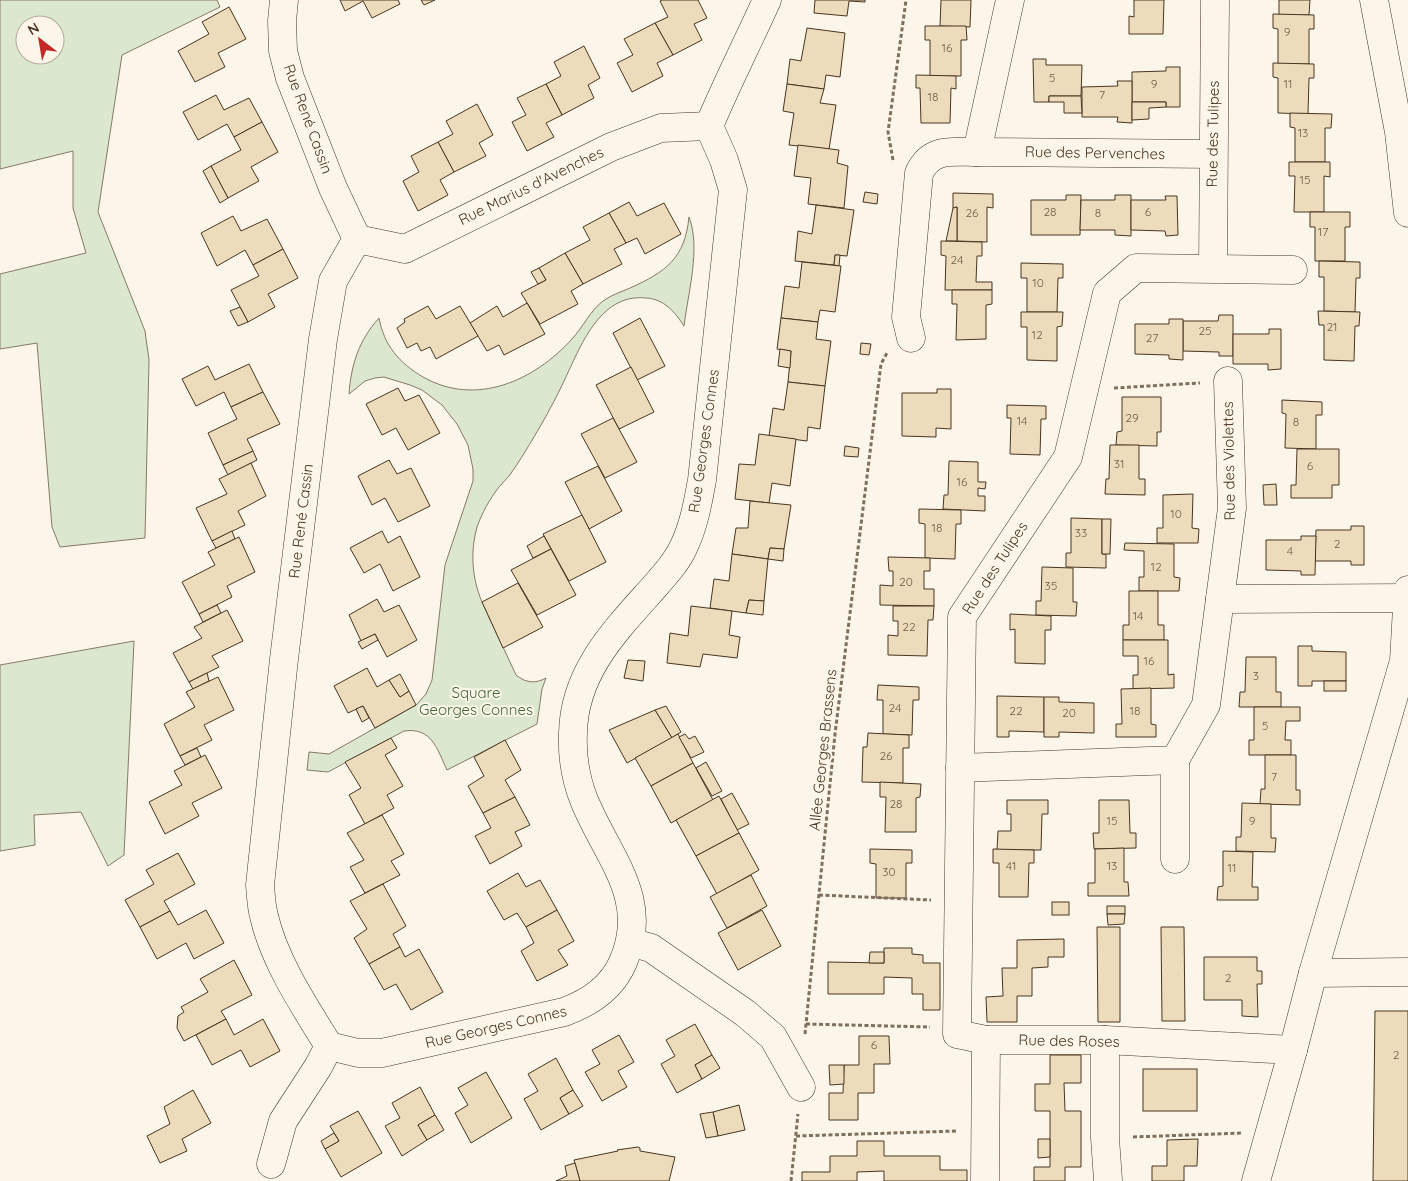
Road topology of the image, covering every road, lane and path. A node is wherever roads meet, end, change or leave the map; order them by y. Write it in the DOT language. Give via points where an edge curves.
graph roads {
  1 [pos="284,0"];
  2 [pos="767,0"];
  3 [pos="906,0"];
  4 [pos="1010,0"];
  5 [pos="1215,0"];
  6 [pos="1374,0"];
  7 [pos="709,126"];
  8 [pos="1404,132"];
  9 [pos="977,152"];
  10 [pos="1213,154"];
  11 [pos="919,174"];
  12 [pos="1408,213"];
  13 [pos="357,238"];
  14 [pos="1212,268"];
  15 [pos="1293,270"];
  16 [pos="911,338"];
  17 [pos="1228,382"];
  18 [pos="1084,390"];
  19 [pos="1408,590"];
  20 [pos="1408,598"];
  21 [pos="1220,599"];
  22 [pos="1175,760"];
  23 [pos="960,768"];
  24 [pos="1175,859"];
  25 [pos="819,896"];
  26 [pos="959,901"];
  27 [pos="630,942"];
  28 [pos="1408,972"];
  29 [pos="1313,973"];
  30 [pos="806,1024"];
  31 [pos="958,1028"];
  32 [pos="986,1040"];
  33 [pos="1105,1040"];
  34 [pos="804,1042"];
  35 [pos="329,1046"];
  36 [pos="1293,1050"];
  37 [pos="800,1087"];
  38 [pos="985,1130"];
  39 [pos="1270,1132"];
  40 [pos="796,1136"];
  41 [pos="1105,1138"];
  42 [pos="271,1164"];
  43 [pos="1108,1180"];
  44 [pos="791,1181"];
  45 [pos="985,1181"];
  46 [pos="1256,1181"];
  1 -- 13 [label="street, Rue René Cassin" via="283,50 290,78 333,188"];
  2 -- 7 [label="street"];
  3 -- 11 [label="path" via="888,132 894,164"];
  4 -- 9 [label="street"];
  5 -- 10 [label="street, Rue des Tulipes"];
  6 -- 8 [label="street"];
  7 -- 13 [label="street, Rue Marius d'Avenches" via="661,128 611,146 405,249"];
  7 -- 27 [label="street, Rue Georges Connes" via="734,190 698,502 684,546 672,566 614,631 592,663 578,695 573,723 574,760 584,800 630,900"];
  8 -- 12 [label="street"];
  9 -- 10 [label="street, Rue des Pervenches"];
  9 -- 11 [label="street, Rue des Pervenches" via="938,154 925,162"];
  10 -- 14 [label="street, Rue des Tulipes"];
  11 -- 16 [label="street" via="906,317"];
  13 -- 35 [label="street, Rue René Cassin" via="333,281 323,339 260,885 264,916 274,946"];
  14 -- 15 [label="street, Rue des Tulipes"];
  14 -- 18 [label="street, Rue des Tulipes" via="1136,268 1107,293"];
  16 -- 25 [label="path, Allée Georges Brassens" via="891,346 881,364 835,734"];
  17 -- 18 [label="path"];
  17 -- 21 [label="street, Rue des Violettes" via="1232,508"];
  18 -- 23 [label="street, Rue des Tulipes" via="1068,457 962,617"];
  19 -- 20 [label="street"];
  20 -- 21 [label="street"];
  20 -- 29 [label="street" via="1404,661"];
  21 -- 22 [label="street, Rue des Violettes" via="1206,705"];
  22 -- 23 [label="street"];
  22 -- 24 [label="street, Rue des Violettes"];
  23 -- 26 [label="street, Rue des Tulipes"];
  25 -- 26 [label="path"];
  25 -- 30 [label="path, Allée Georges Brassens"];
  26 -- 31 [label="street, Rue des Tulipes"];
  27 -- 35 [label="street, Rue Georges Connes" via="621,967 603,990 578,1007 564,1012 382,1053 358,1053"];
  27 -- 37 [label="street" via="651,948 745,1013 773,1037"];
  28 -- 29 [label="street"];
  29 -- 36 [label="street"];
  30 -- 31 [label="path"];
  30 -- 34 [label="path, Allée Georges Brassens"];
  31 -- 32 [label="street" via="957,1034"];
  32 -- 33 [label="street, Rue des Roses"];
  32 -- 38 [label="street"];
  33 -- 36 [label="street, Rue des Roses"];
  33 -- 41 [label="street"];
  35 -- 42 [label="street" via="283,1120"];
  36 -- 39 [label="street"];
  37 -- 40 [label="path"];
  38 -- 40 [label="path"];
  38 -- 45 [label="street"];
  39 -- 41 [label="path"];
  39 -- 46 [label="street"];
  40 -- 44 [label="path"];
  41 -- 43 [label="street"];
}
